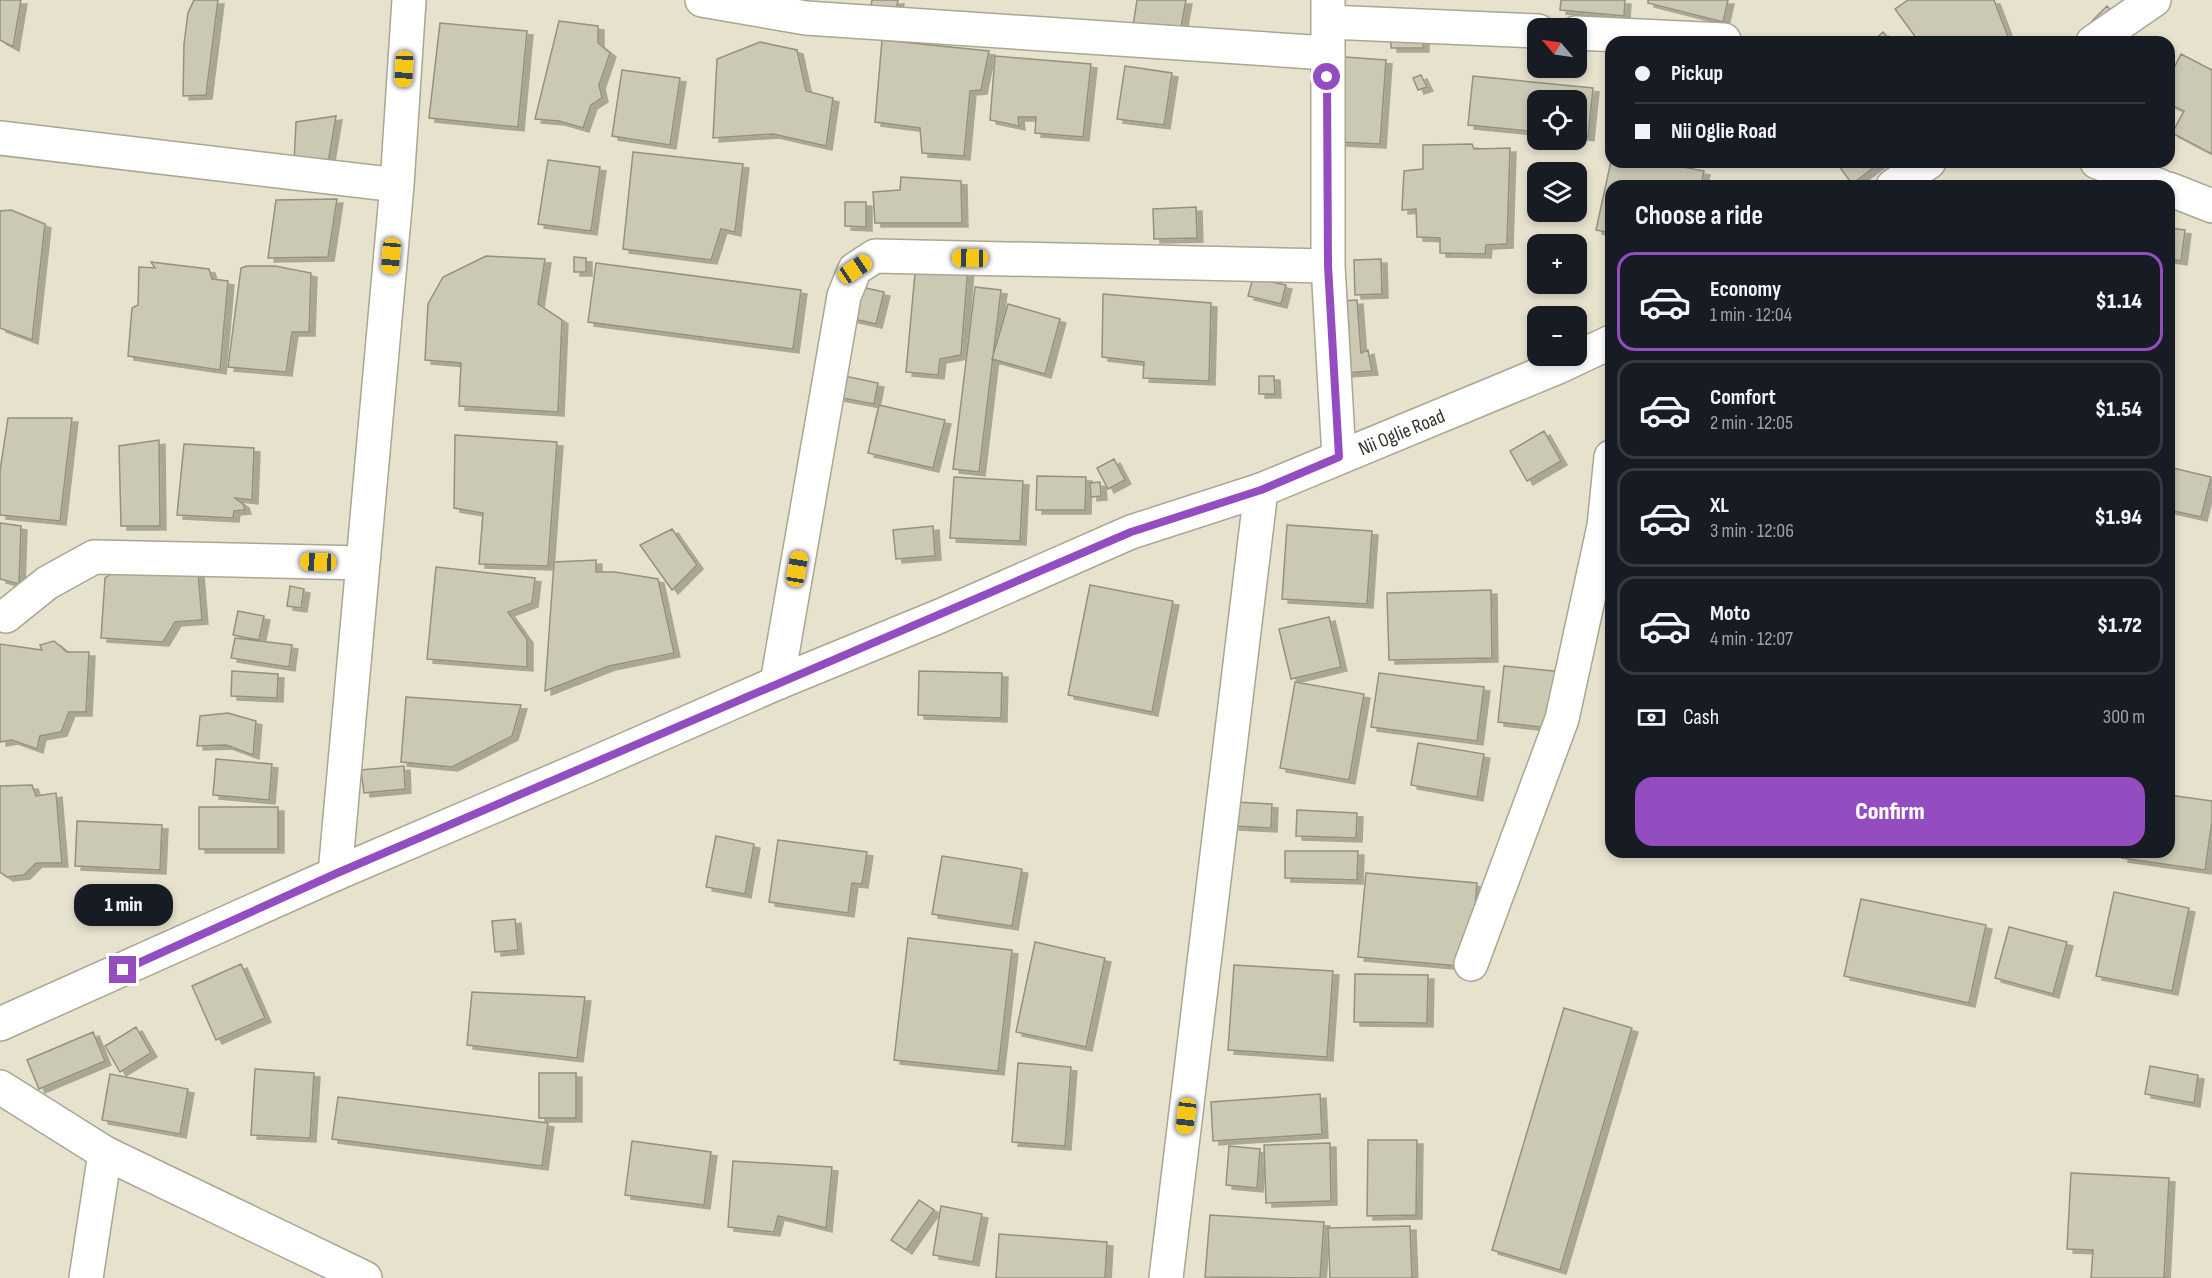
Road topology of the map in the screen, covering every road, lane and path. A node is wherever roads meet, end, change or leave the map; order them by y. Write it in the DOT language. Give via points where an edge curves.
graph roads {
  1 [pos="409,0"];
  2 [pos="702,0"];
  3 [pos="2154,0"];
  4 [pos="1328,25"];
  5 [pos="1527,31"];
  6 [pos="1587,34"];
  7 [pos="1639,36"];
  8 [pos="2102,36"];
  9 [pos="0,138"];
  10 [pos="1920,168"];
  11 [pos="2113,168"];
  12 [pos="1902,180"];
  13 [pos="2144,180"];
  14 [pos="397,185"];
  15 [pos="2175,191"];
  16 [pos="2212,206"];
  17 [pos="1328,266"];
  18 [pos="1605,345"];
  19 [pos="1339,457"];
  20 [pos="1261,490"];
  21 [pos="1605,516"];
  22 [pos="363,563"];
  23 [pos="6,616"];
  24 [pos="777,683"];
  25 [pos="335,874"];
  26 [pos="1471,964"];
  27 [pos="0,1024"];
  28 [pos="0,1087"];
  29 [pos="105,1153"];
  30 [pos="86,1278"];
  31 [pos="365,1278"];
  32 [pos="1166,1278"];
  1 -- 14 [label="street"];
  2 -- 4 [label="street" via="806,18"];
  3 -- 8 [label="street"];
  4 -- 5 [label="street"];
  4 -- 17 [label="street"];
  6 -- 7 [label="street"];
  9 -- 14 [label="street"];
  10 -- 12 [label="street"];
  11 -- 13 [label="street"];
  14 -- 22 [label="street"];
  15 -- 16 [label="street"];
  17 -- 19 [label="street"];
  17 -- 24 [label="street" via="875,255 855,269 844,296"];
  18 -- 19 [label="street, Nii Oglie Road"];
  19 -- 20 [label="street, Nii Oglie Road"];
  20 -- 24 [label="street, Nii Oglie Road" via="1131,532"];
  20 -- 32 [label="street"];
  21 -- 26 [label="street" via="1562,719"];
  22 -- 23 [label="street" via="94,556 47,583"];
  22 -- 25 [label="street"];
  24 -- 25 [label="street, Nii Oglie Road"];
  25 -- 27 [label="street, Nii Oglie Road"];
  28 -- 29 [label="street"];
  29 -- 30 [label="street"];
  29 -- 31 [label="street"];
}
